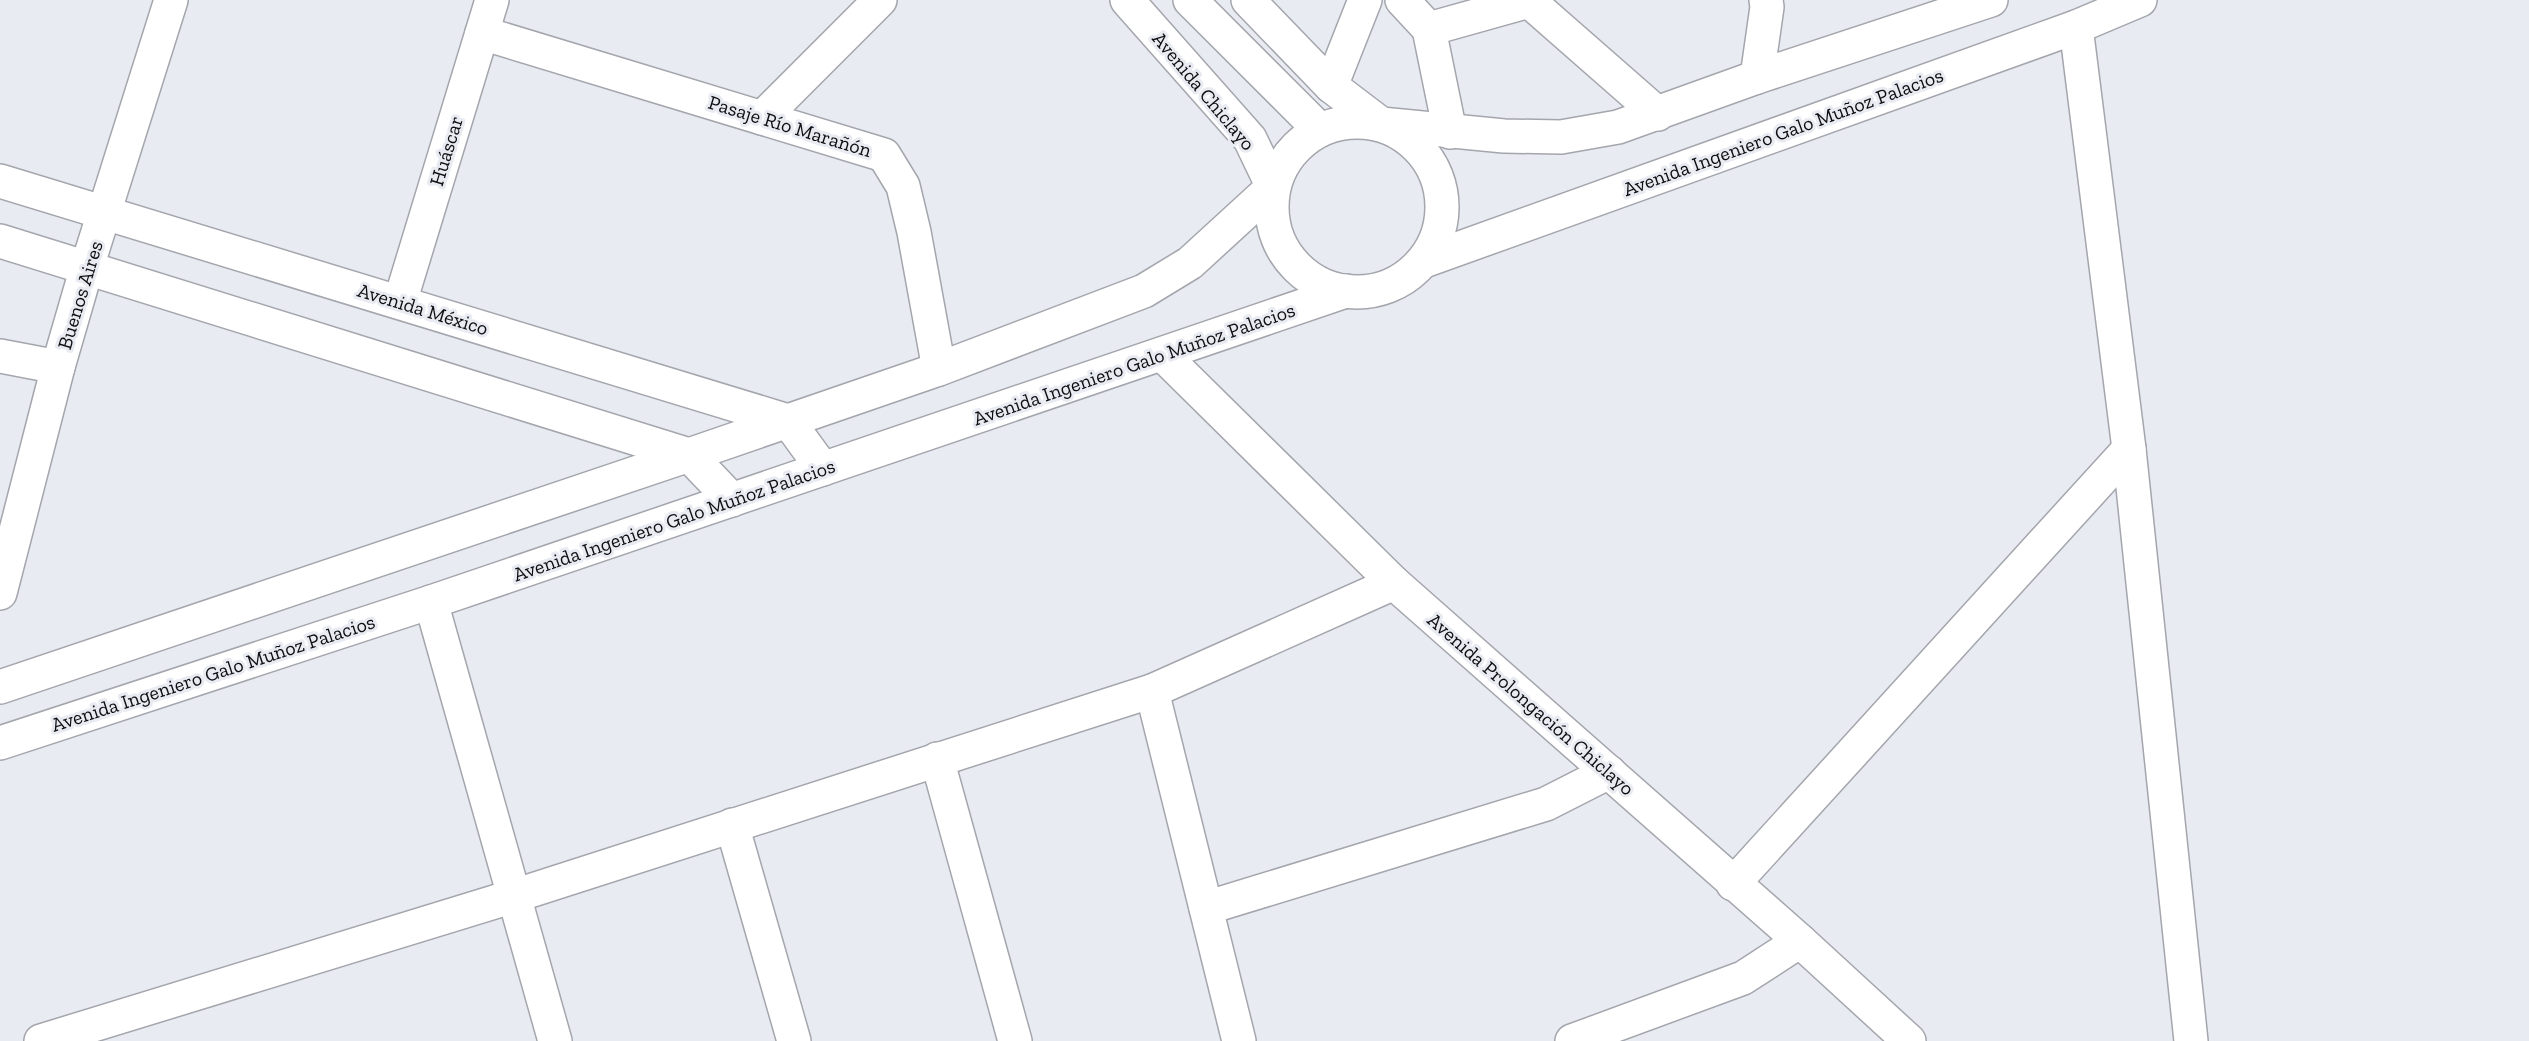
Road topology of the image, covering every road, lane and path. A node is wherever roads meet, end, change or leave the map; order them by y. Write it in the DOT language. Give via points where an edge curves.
graph roads {
  1 [pos="171,0"];
  2 [pos="492,0"];
  3 [pos="880,0"];
  4 [pos="1126,0"];
  5 [pos="1190,0"];
  6 [pos="1248,0"];
  7 [pos="1365,0"];
  8 [pos="1402,0"];
  9 [pos="1766,0"];
  10 [pos="1991,0"];
  11 [pos="2140,0"];
  12 [pos="2076,27"];
  13 [pos="1429,29"];
  14 [pos="482,33"];
  15 [pos="1757,77"];
  16 [pos="1331,86"];
  17 [pos="1658,114"];
  18 [pos="762,118"];
  19 [pos="1381,124"];
  20 [pos="1320,130"];
  21 [pos="1450,132"];
  22 [pos="0,181"];
  23 [pos="1273,186"];
  24 [pos="104,213"];
  25 [pos="0,241"];
  26 [pos="1424,261"];
  27 [pos="87,267"];
  28 [pos="1346,291"];
  29 [pos="400,302"];
  30 [pos="1163,355"];
  31 [pos="0,356"];
  32 [pos="58,367"];
  33 [pos="939,369"];
  34 [pos="788,421"];
  35 [pos="2128,449"];
  36 [pos="689,455"];
  37 [pos="823,469"];
  38 [pos="732,500"];
  39 [pos="1394,584"];
  40 [pos="0,593"];
  41 [pos="431,602"];
  42 [pos="0,687"];
  43 [pos="1152,691"];
  44 [pos="0,743"];
  45 [pos="938,759"];
  46 [pos="1609,772"];
  47 [pos="732,825"];
  48 [pos="1733,885"];
  49 [pos="514,896"];
  50 [pos="1206,908"];
  51 [pos="1800,941"];
  52 [pos="111,1031"];
  53 [pos="41,1041"];
  54 [pos="555,1041"];
  55 [pos="794,1041"];
  56 [pos="1015,1041"];
  57 [pos="1239,1041"];
  58 [pos="1572,1041"];
  59 [pos="1909,1041"];
  60 [pos="2191,1041"];
  1 -- 24 [label="street, Buenos Aires"];
  2 -- 14 [label="street, Huáscar"];
  3 -- 18 [label="street"];
  4 -- 23 [label="street, Avenida Chiclayo" via="1250,139"];
  5 -- 20 [label="street"];
  6 -- 16 [label="street"];
  7 -- 16 [label="street"];
  8 -- 13 [label="street"];
  9 -- 15 [label="street"];
  10 -- 15 [label="street"];
  11 -- 12 [label="street, Avenida Ingeniero Galo Muñoz Palacios"];
  12 -- 26 [label="street, Avenida Ingeniero Galo Muñoz Palacios"];
  12 -- 35 [label="street"];
  13 -- 17 [label="street" via="1529,1"];
  13 -- 21 [label="street"];
  14 -- 18 [label="street, Pasaje Río Marañón"];
  14 -- 29 [label="street, Huáscar"];
  15 -- 17 [label="street"];
  16 -- 19 [label="street"];
  17 -- 21 [label="street" via="1618,127 1561,137"];
  18 -- 33 [label="street, Pasaje Río Marañón" via="884,155 903,186"];
  19 -- 20 [label="street" via="1339,123"];
  19 -- 21 [label="street"];
  19 -- 26 [label="street" via="1407,136 1427,156 1440,181 1440,228"];
  20 -- 23 [label="street" via="1299,144 1282,164"];
  22 -- 24 [label="street, Avenida México"];
  23 -- 28 [label="street" via="1271,215 1279,243 1296,266 1318,283"];
  23 -- 33 [label="street" via="1190,263 1144,291"];
  24 -- 27 [label="street, Buenos Aires"];
  24 -- 29 [label="street, Avenida México"];
  25 -- 27 [label="street"];
  26 -- 28 [label="street" via="1402,280 1374,290"];
  27 -- 32 [label="street, Buenos Aires"];
  27 -- 36 [label="street"];
  28 -- 30 [label="street, Avenida Ingeniero Galo Muñoz Palacios"];
  29 -- 34 [label="street, Avenida México"];
  30 -- 37 [label="street, Avenida Ingeniero Galo Muñoz Palacios"];
  30 -- 39 [label="street, Avenida Prolongación Chiclayo"];
  31 -- 32 [label="street"];
  32 -- 40 [label="street, Buenos Aires"];
  33 -- 34 [label="street"];
  34 -- 36 [label="street"];
  34 -- 37 [label="street"];
  35 -- 48 [label="street"];
  35 -- 60 [label="street"];
  36 -- 38 [label="street"];
  36 -- 42 [label="street"];
  37 -- 38 [label="street, Avenida Ingeniero Galo Muñoz Palacios"];
  38 -- 41 [label="street, Avenida Ingeniero Galo Muñoz Palacios"];
  39 -- 43 [label="street"];
  39 -- 46 [label="street, Avenida Prolongación Chiclayo"];
  41 -- 44 [label="street, Avenida Ingeniero Galo Muñoz Palacios"];
  41 -- 49 [label="street"];
  43 -- 45 [label="street"];
  43 -- 50 [label="street"];
  45 -- 47 [label="street"];
  45 -- 56 [label="street"];
  46 -- 48 [label="street, Avenida Prolongación Chiclayo"];
  46 -- 50 [label="street" via="1546,804"];
  47 -- 49 [label="street"];
  47 -- 55 [label="street"];
  48 -- 51 [label="street, Avenida Prolongación Chiclayo"];
  49 -- 52 [label="street"];
  49 -- 54 [label="street"];
  50 -- 57 [label="street"];
  51 -- 58 [label="street" via="1743,978"];
  51 -- 59 [label="street, Avenida Prolongación Chiclayo"];
  52 -- 53 [label="street"];
}
